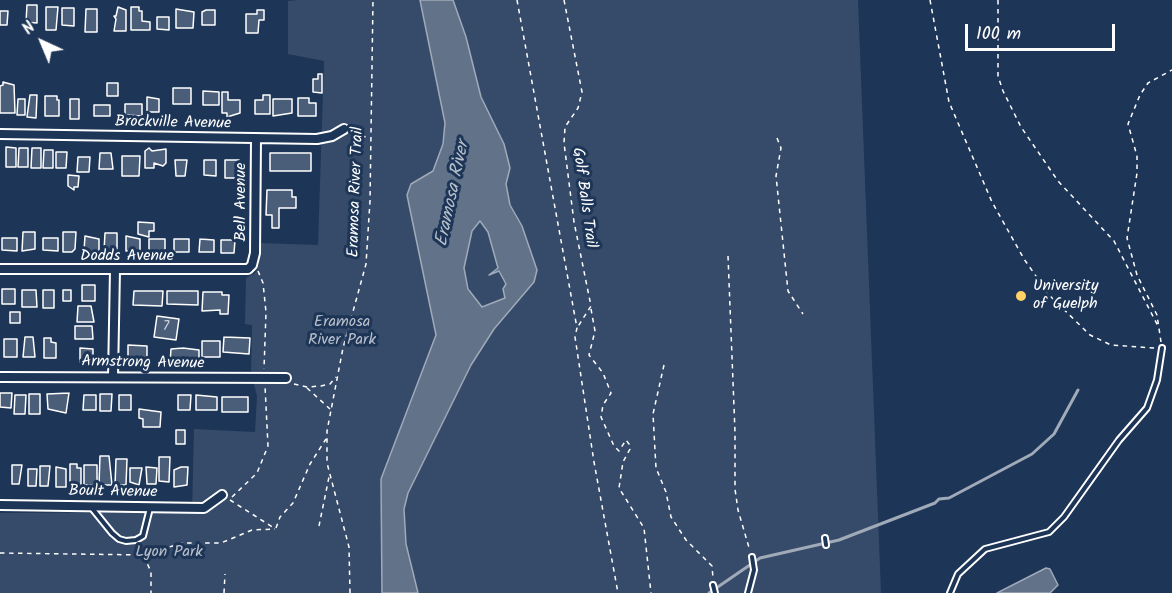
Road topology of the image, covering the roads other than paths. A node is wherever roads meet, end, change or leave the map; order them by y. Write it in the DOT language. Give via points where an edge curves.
graph roads {
  1 [pos="344,129"];
  2 [pos="0,134"];
  3 [pos="256,139"];
  4 [pos="252,266"];
  5 [pos="0,269"];
  6 [pos="114,270"];
  7 [pos="1162,348"];
  8 [pos="0,377"];
  9 [pos="113,377"];
  10 [pos="286,378"];
  11 [pos="222,495"];
  12 [pos="0,505"];
  13 [pos="91,506"];
  14 [pos="151,507"];
  15 [pos="825,538"];
  16 [pos="826,544"];
  17 [pos="752,557"];
  18 [pos="713,585"];
  19 [pos="715,593"];
  20 [pos="748,593"];
  21 [pos="950,593"];
  1 -- 3 [label="street, Brockville Avenue" via="317,139"];
  2 -- 3 [label="street, Brockville Avenue"];
  3 -- 4 [label="street, Bell Avenue"];
  4 -- 6 [label="street, Dodds Avenue" via="244,271"];
  5 -- 6 [label="street, Dodds Avenue"];
  6 -- 9 [label="street"];
  7 -- 21 [label="lane" via="1147,408 1064,517 1049,532 985,549 958,574"];
  8 -- 9 [label="street, Armstrong Avenue"];
  9 -- 10 [label="street, Armstrong Avenue"];
  11 -- 14 [label="street, Boult Avenue" via="204,508"];
  12 -- 13 [label="street, Boult Avenue"];
  13 -- 14 [label="street, Boult Avenue"];
  13 -- 14 [label="lane" via="112,533 126,541 143,536"];
  15 -- 16 [label="lane"];
  17 -- 20 [label="lane"];
  18 -- 19 [label="lane"];
}
